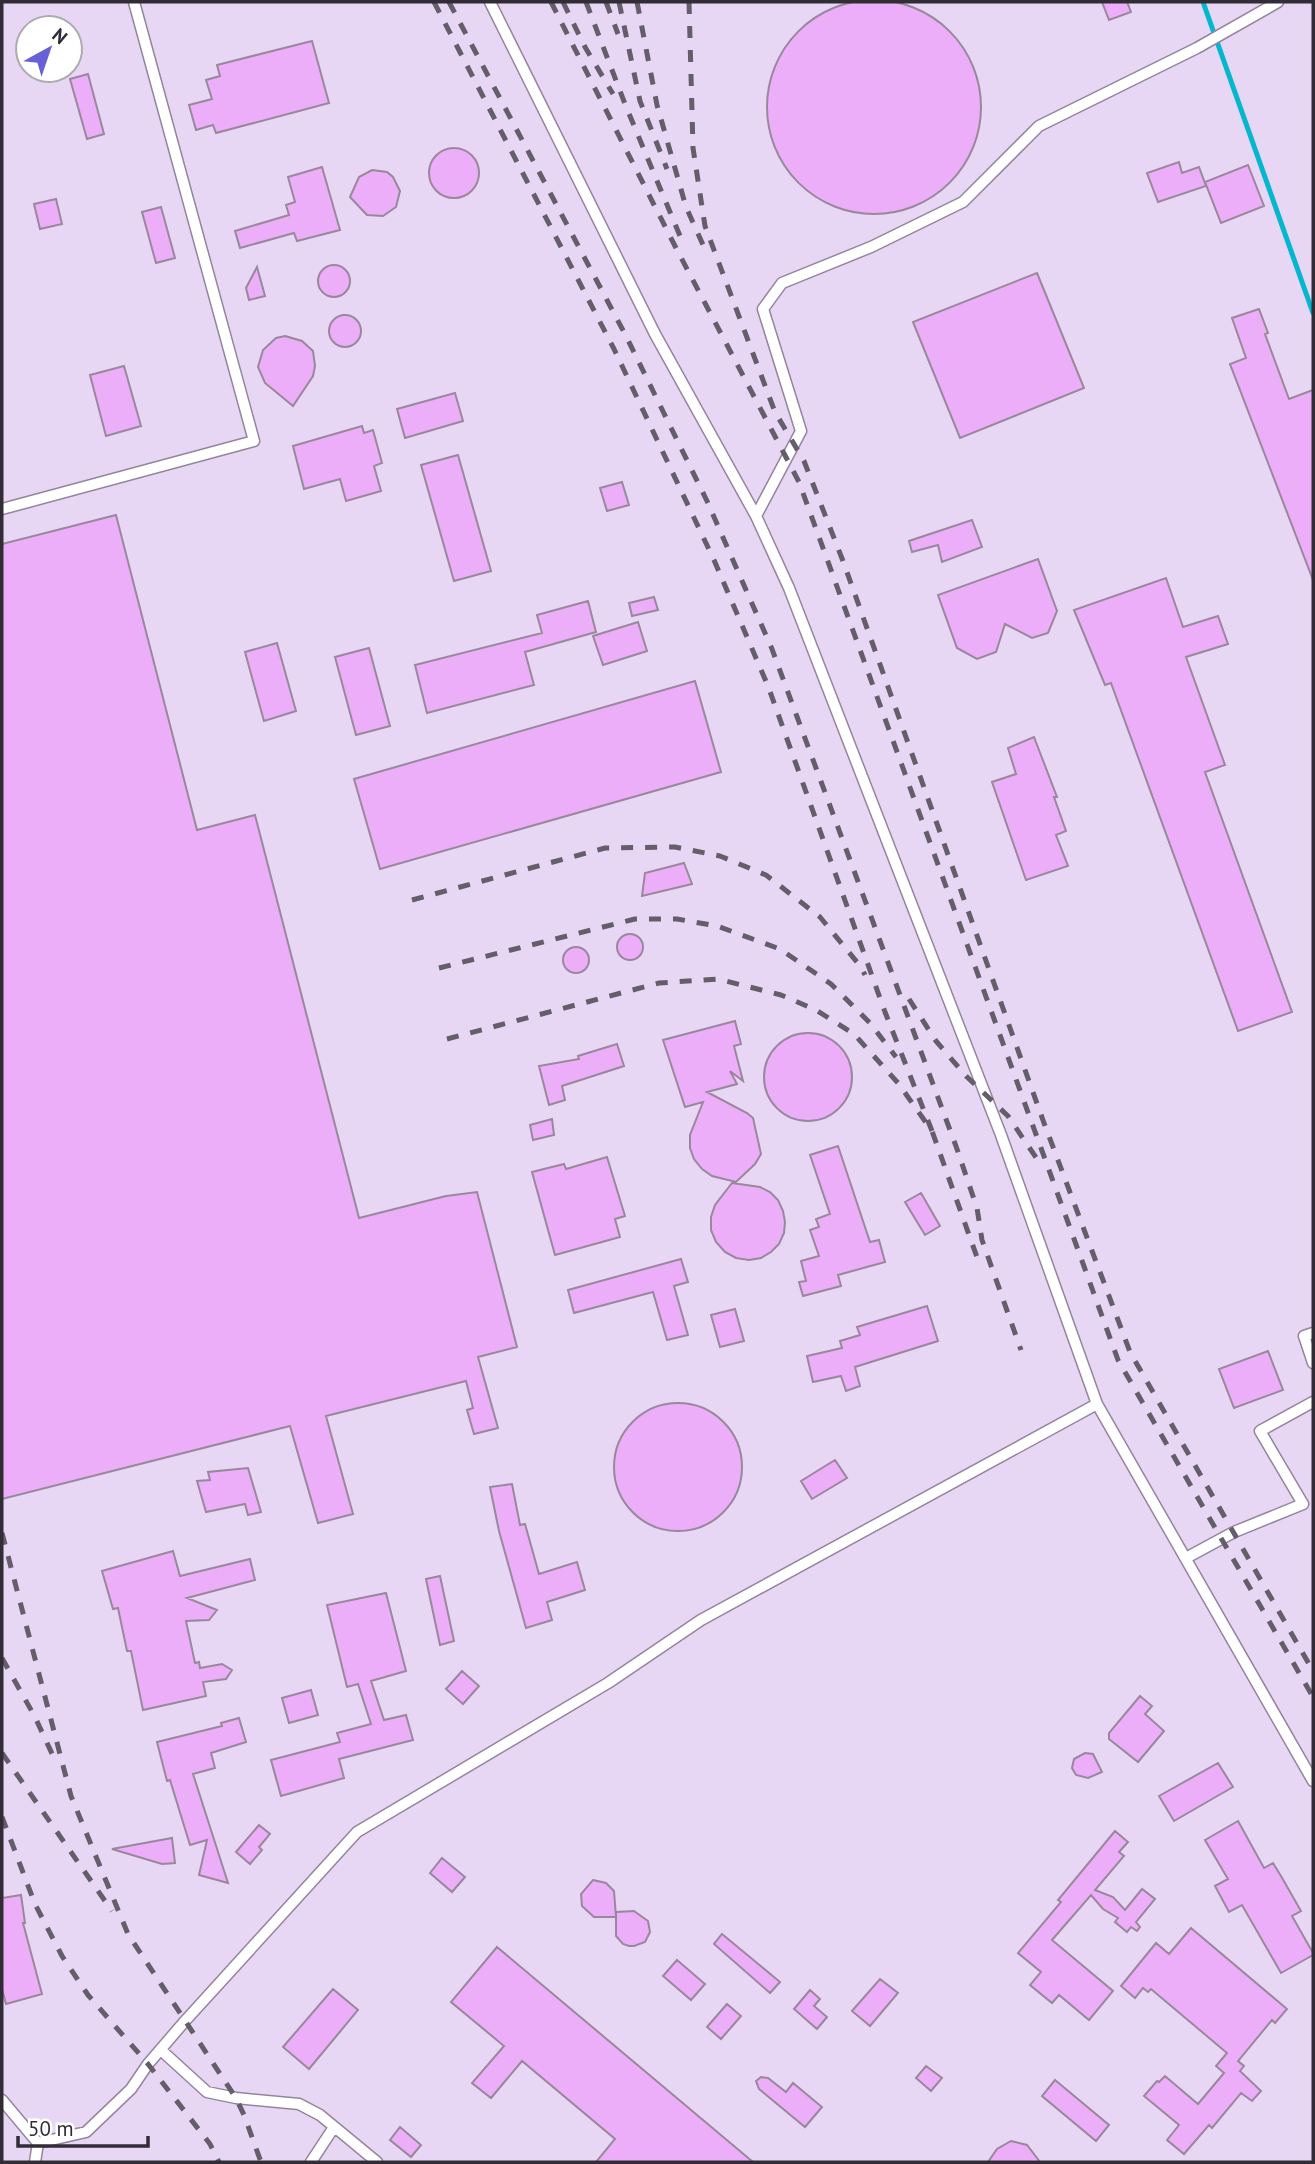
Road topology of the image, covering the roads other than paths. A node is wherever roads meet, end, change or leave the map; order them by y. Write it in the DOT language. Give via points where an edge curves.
graph roads {
  1 [pos="134,2"];
  2 [pos="490,2"];
  3 [pos="1278,2"];
  4 [pos="2,509"];
  5 [pos="756,516"];
  6 [pos="1313,1333"];
  7 [pos="1313,1363"];
  8 [pos="1313,1402"];
  9 [pos="1097,1404"];
  10 [pos="1186,1559"];
  11 [pos="1313,1781"];
  12 [pos="162,2051"];
  13 [pos="2,2099"];
  14 [pos="334,2127"];
  15 [pos="38,2143"];
  16 [pos="35,2162"];
  17 [pos="310,2162"];
  18 [pos="377,2162"];
  1 -- 4 [label="lane" via="254,441"];
  2 -- 5 [label="lane" via="655,334"];
  3 -- 5 [label="lane" via="1206,43 1039,125 963,202 782,283 763,309 801,431"];
  5 -- 9 [label="lane" via="789,588 986,1094"];
  6 -- 7 [label="lane" via="1304,1336"];
  8 -- 10 [label="lane" via="1260,1431 1303,1504 1234,1532"];
  9 -- 10 [label="lane"];
  9 -- 12 [label="lane" via="701,1620 608,1683 357,1832"];
  10 -- 11 [label="lane"];
  12 -- 14 [label="lane" via="207,2092 299,2104"];
  12 -- 15 [label="lane" via="86,2132"];
  13 -- 15 [label="lane"];
  14 -- 17 [label="lane"];
  14 -- 18 [label="lane"];
  15 -- 16 [label="lane"];
}
